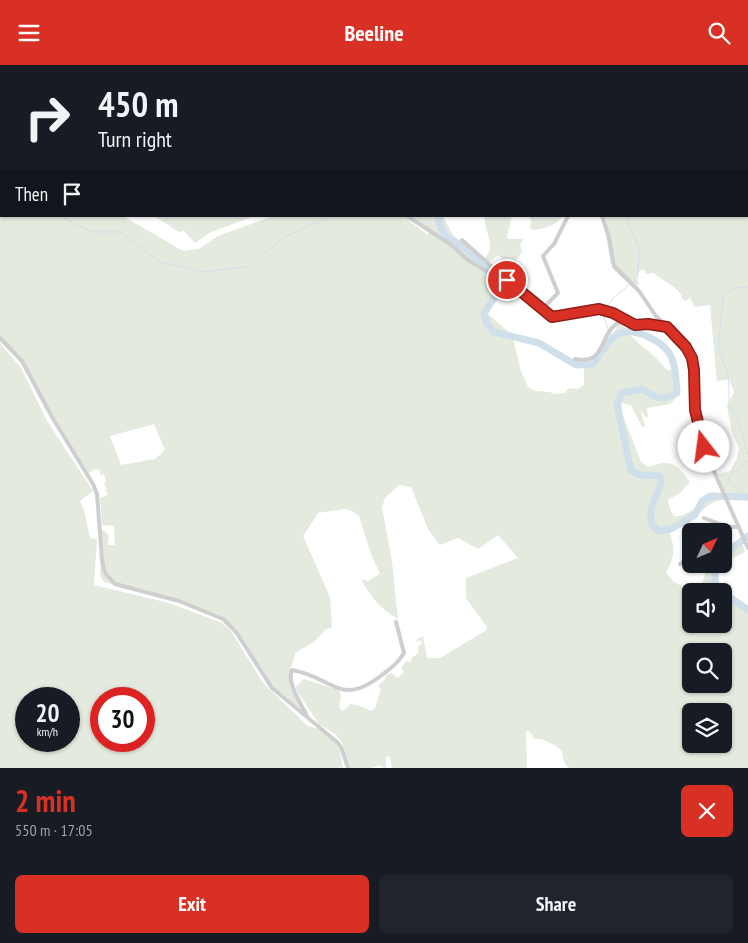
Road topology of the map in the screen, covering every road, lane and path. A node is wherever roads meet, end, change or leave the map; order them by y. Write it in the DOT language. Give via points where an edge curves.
graph roads {
  1 [pos="409,217"];
  2 [pos="567,217"];
  3 [pos="602,217"];
  4 [pos="462,240"];
  5 [pos="517,289"];
  6 [pos="542,309"];
  7 [pos="656,315"];
  8 [pos="623,319"];
  9 [pos="648,324"];
  10 [pos="667,327"];
  11 [pos="0,338"];
  12 [pos="575,359"];
  13 [pos="704,517"];
  14 [pos="718,523"];
  15 [pos="732,527"];
  16 [pos="738,527"];
  17 [pos="748,547"];
  18 [pos="396,622"];
  19 [pos="308,718"];
  20 [pos="348,768"];
  1 -- 5 [label="street" via="450,244 469,261"];
  2 -- 6 [label="street" via="543,256 558,293"];
  3 -- 7 [label="street" via="614,266 639,291"];
  4 -- 5 [label="street"];
  5 -- 6 [label="street"];
  6 -- 8 [label="street" via="556,317 599,309"];
  7 -- 9 [label="street"];
  7 -- 10 [label="street"];
  8 -- 9 [label="street" via="635,325"];
  8 -- 12 [label="street" via="609,331 596,355 587,360"];
  9 -- 10 [label="street"];
  10 -- 16 [label="street" via="692,358 695,410 701,436"];
  11 -- 19 [label="street" via="22,361 93,484 97,493 102,560 108,579 115,584 179,601 223,619 272,688"];
  13 -- 14 [label="street"];
  15 -- 16 [label="street"];
  16 -- 17 [label="street"];
  18 -- 19 [label="street" via="404,653 364,688 340,689 292,671 291,683"];
  19 -- 20 [label="street" via="341,747"];
}
